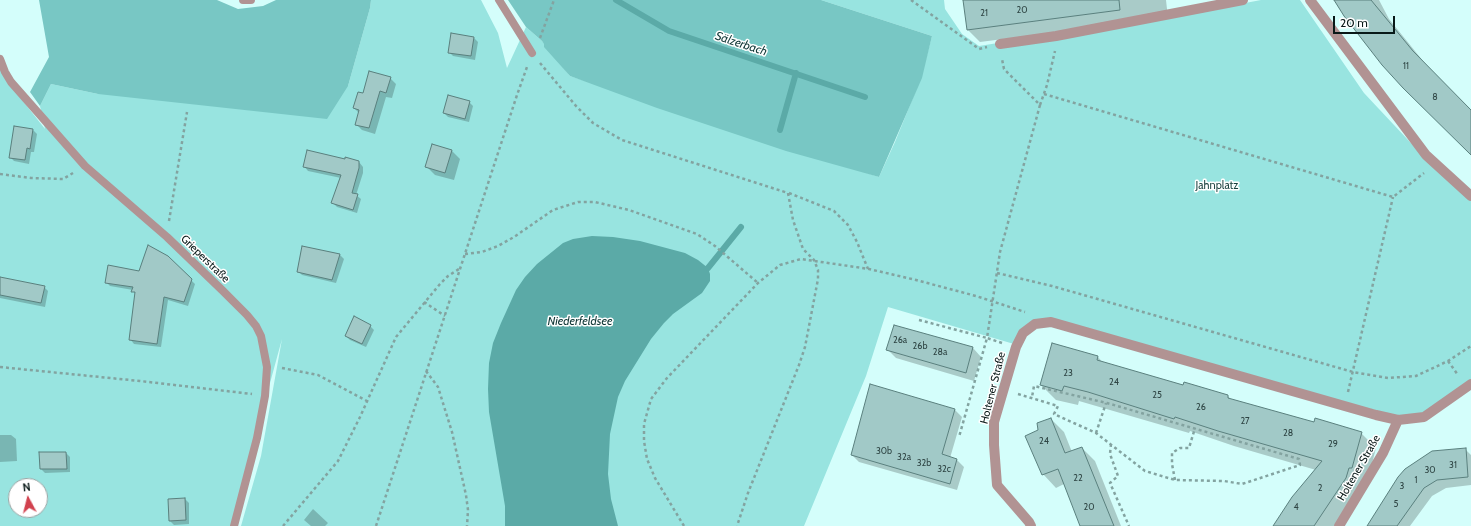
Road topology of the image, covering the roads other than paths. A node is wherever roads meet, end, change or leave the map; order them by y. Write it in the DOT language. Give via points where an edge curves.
graph roads {
  1 [pos="242,0"];
  2 [pos="250,0"];
  3 [pos="500,0"];
  4 [pos="1244,0"];
  5 [pos="1310,0"];
  6 [pos="1000,44"];
  7 [pos="532,53"];
  8 [pos="0,59"];
  9 [pos="1471,196"];
  10 [pos="1471,384"];
  11 [pos="1398,420"];
  12 [pos="234,526"];
  13 [pos="1031,526"];
  14 [pos="1339,526"];
  1 -- 2 [label="lane"];
  3 -- 7 [label="lane"];
  4 -- 6 [label="street" via="1056,36"];
  5 -- 9 [label="street" via="1426,155"];
  8 -- 12 [label="lane, Grieperstraße" via="11,82 85,166 167,237 256,326 265,351 265,396"];
  10 -- 11 [label="street" via="1424,417"];
  11 -- 13 [label="street, Holtener Straße" via="1051,322 1035,324 1022,333 1016,347 994,422 997,485"];
  11 -- 14 [label="street, Holtener Straße" via="1383,453"];
}
